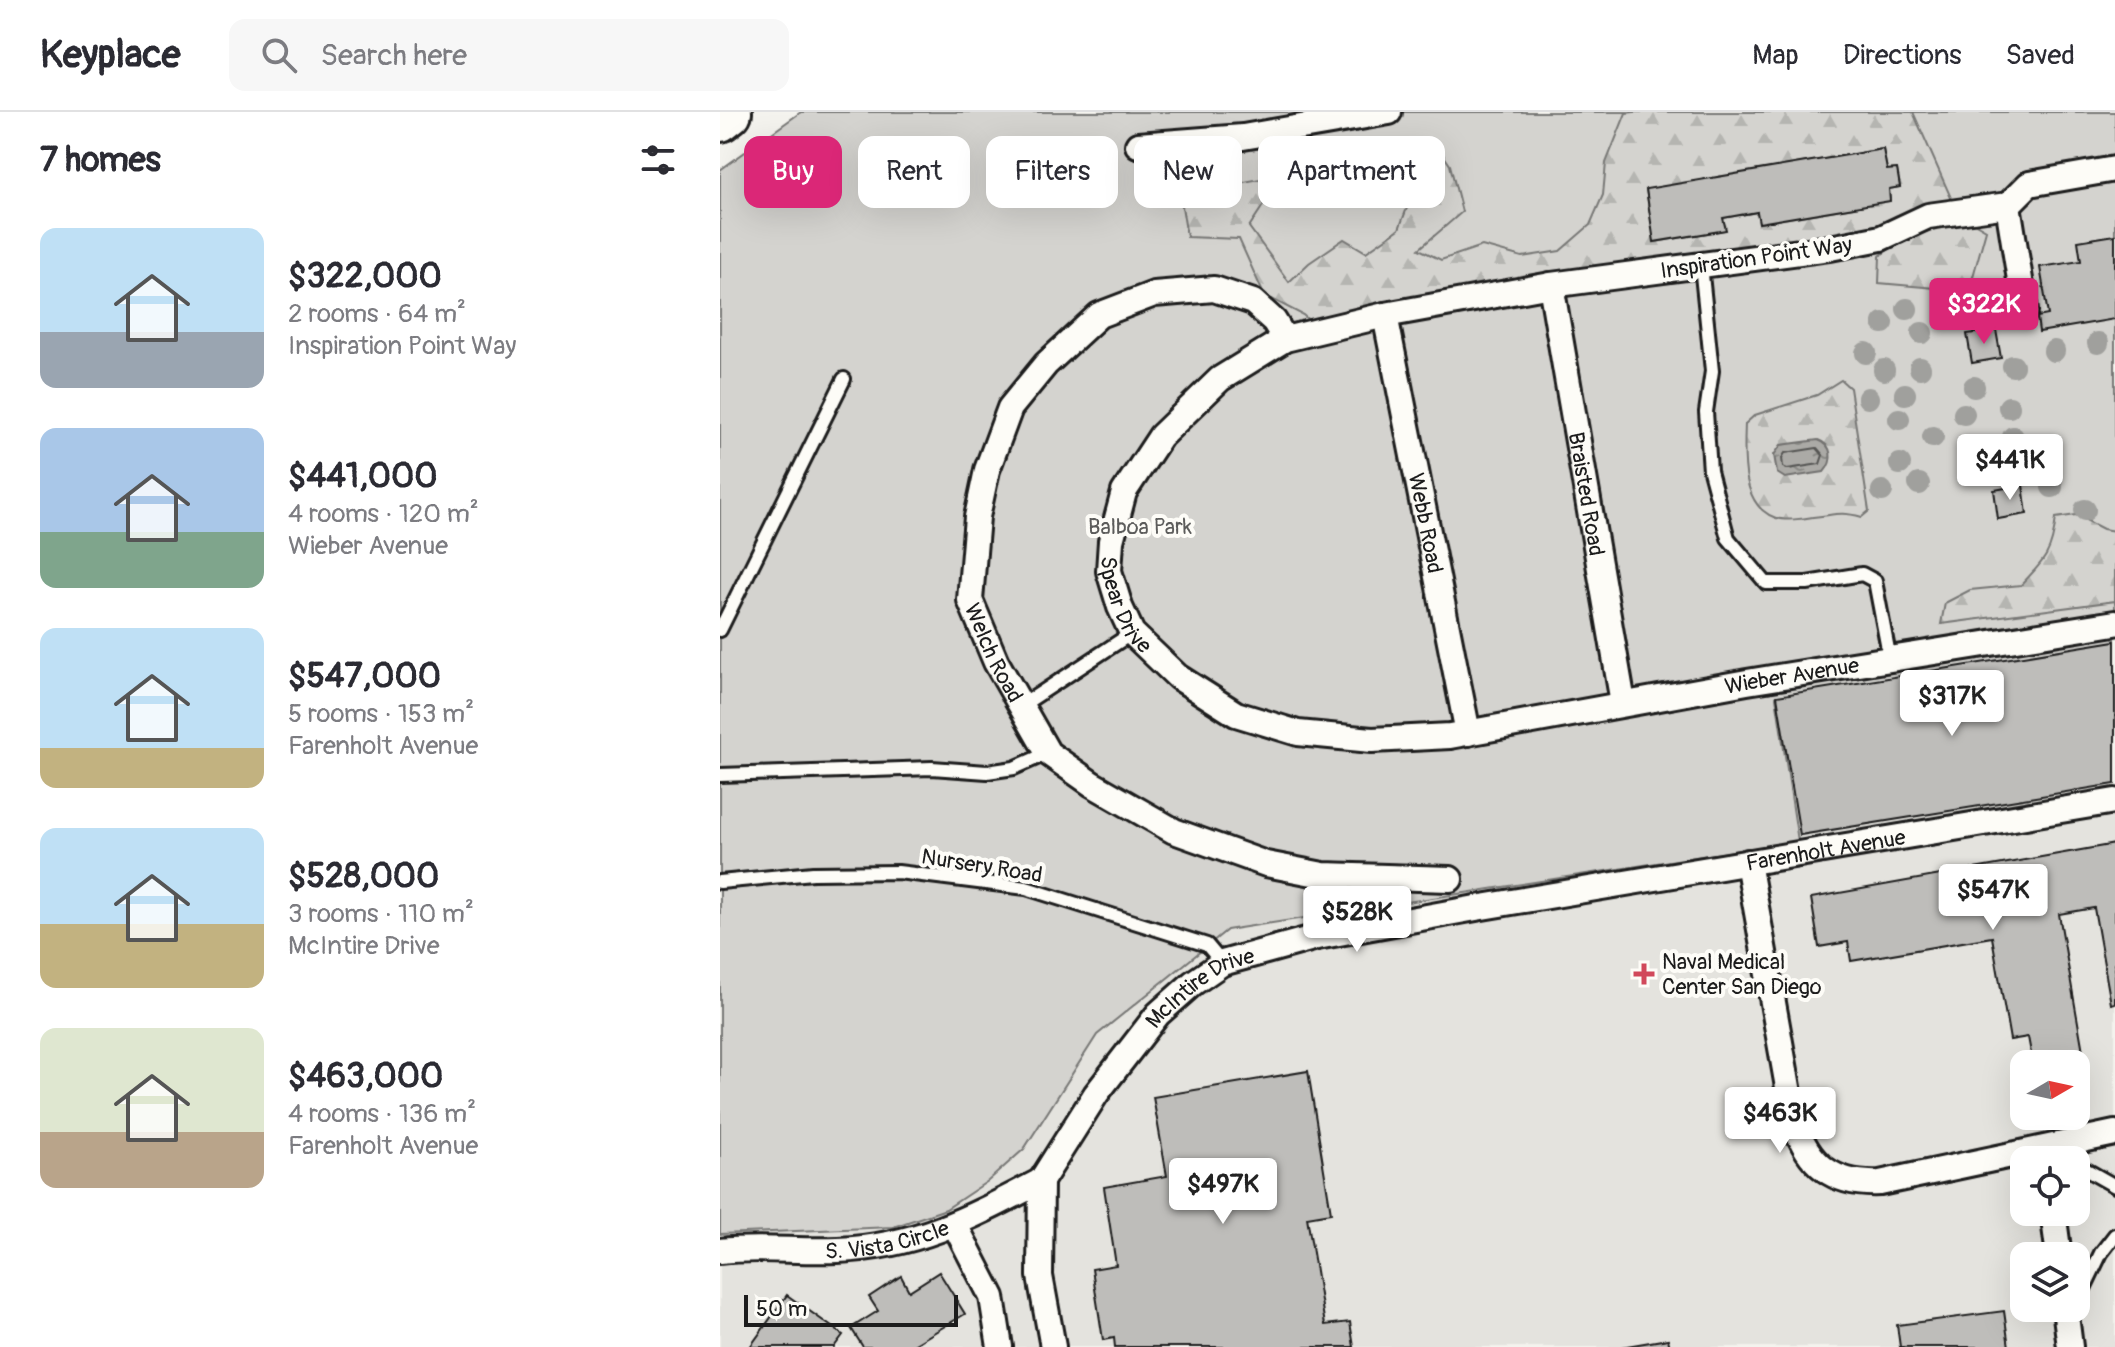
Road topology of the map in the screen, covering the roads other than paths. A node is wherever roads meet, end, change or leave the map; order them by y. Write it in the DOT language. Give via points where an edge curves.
graph roads {
  1 [pos="729,112"];
  2 [pos="1389,112"];
  3 [pos="720,119"];
  4 [pos="1242,137"];
  5 [pos="2115,169"];
  6 [pos="2008,205"];
  7 [pos="1701,265"];
  8 [pos="1551,285"];
  9 [pos="2025,311"];
  10 [pos="1385,315"];
  11 [pos="1285,339"];
  12 [pos="844,379"];
  13 [pos="2115,623"];
  14 [pos="720,630"];
  15 [pos="1132,633"];
  16 [pos="1890,660"];
  17 [pos="1623,703"];
  18 [pos="1021,706"];
  19 [pos="1468,733"];
  20 [pos="1048,753"];
  21 [pos="720,775"];
  22 [pos="2115,801"];
  23 [pos="1748,862"];
  24 [pos="1450,879"];
  25 [pos="720,882"];
  26 [pos="1222,963"];
  27 [pos="2115,1133"];
  28 [pos="2072,1146"];
  29 [pos="2010,1160"];
  30 [pos="2090,1172"];
  31 [pos="1041,1181"];
  32 [pos="2115,1186"];
  33 [pos="955,1225"];
  34 [pos="2115,1235"];
  35 [pos="720,1251"];
  36 [pos="2090,1276"];
  37 [pos="1000,1347"];
  38 [pos="1053,1347"];
  1 -- 3 [label="highway"];
  2 -- 4 [label="street"];
  5 -- 6 [label="street, Inspiration Point Way" via="2029,184"];
  6 -- 7 [label="street, Inspiration Point Way" via="1928,216 1881,238 1830,248"];
  6 -- 9 [label="street"];
  7 -- 8 [label="street, Inspiration Point Way"];
  7 -- 16 [label="lane" via="1712,371 1706,412 1710,471 1728,538 1766,583 1862,574 1875,581"];
  8 -- 10 [label="street, Inspiration Point Way"];
  8 -- 17 [label="street, Braisted Road"];
  10 -- 11 [label="street, Spear Drive"];
  10 -- 19 [label="street, Webb Road"];
  11 -- 15 [label="street, Spear Drive" via="1220,379 1161,436 1124,492 1109,571"];
  11 -- 18 [label="street, Welch Road" via="1274,321 1240,297 1214,289 1154,294 1099,315 1046,364 1010,408 987,470 977,517 970,600"];
  12 -- 14 [label="lane"];
  13 -- 16 [label="street, Wieber Avenue"];
  15 -- 18 [label="lane"];
  15 -- 19 [label="street, Spear Drive" via="1178,677 1236,714 1298,733 1372,740"];
  16 -- 17 [label="street, Wieber Avenue"];
  17 -- 19 [label="street, Wieber Avenue"];
  18 -- 20 [label="street, Welch Road"];
  20 -- 21 [label="lane" via="1014,768 987,772 932,768"];
  20 -- 24 [label="street, Welch Road" via="1174,831 1266,864 1323,875"];
  22 -- 23 [label="street, Farenholt Avenue"];
  23 -- 26 [label="street, McIntire Drive" via="1317,937"];
  23 -- 29 [label="street, Farenholt Avenue" via="1794,1121 1802,1145 1820,1166 1857,1184"];
  25 -- 26 [label="lane, Nursery Road" via="898,872 1026,888 1207,945"];
  26 -- 31 [label="street, McIntire Drive" via="1158,1014 1096,1094"];
  27 -- 28 [label="street, Farenholt Avenue"];
  30 -- 32 [label="lane"];
  31 -- 33 [label="street, S. Vista Circle"];
  31 -- 38 [label="street" via="1040,1276"];
  33 -- 35 [label="street, S. Vista Circle" via="902,1242 840,1250"];
  33 -- 37 [label="street" via="992,1297"];
  34 -- 36 [label="lane"];
}
